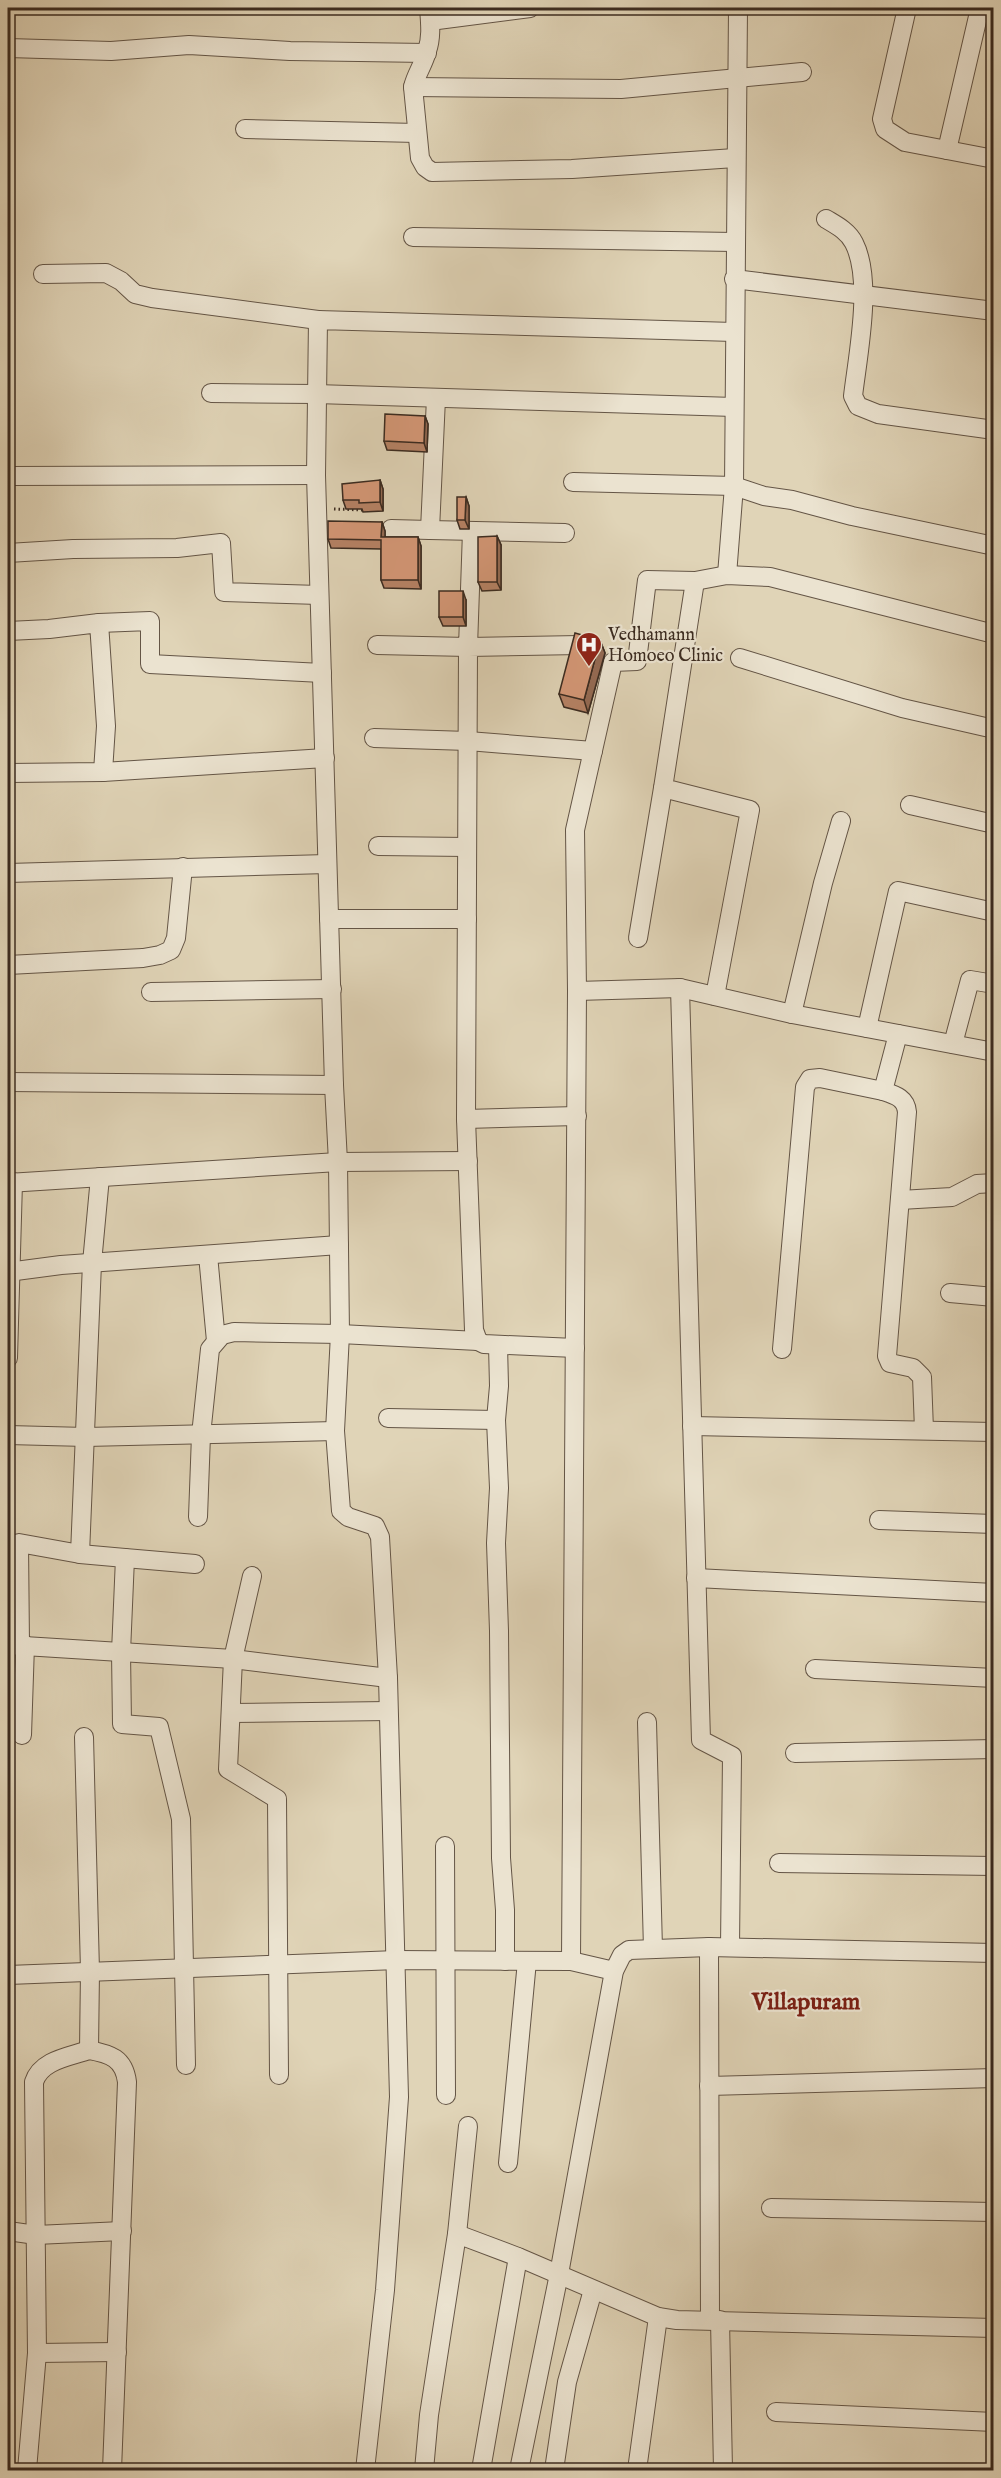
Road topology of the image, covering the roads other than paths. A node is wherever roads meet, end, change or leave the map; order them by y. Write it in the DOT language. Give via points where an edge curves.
graph roads {
  1 [pos="530,8"];
  2 [pos="738,8"];
  3 [pos="907,8"];
  4 [pos="980,8"];
  5 [pos="430,14"];
  6 [pos="8,48"];
  7 [pos="427,53"];
  8 [pos="802,72"];
  9 [pos="737,77"];
  10 [pos="413,87"];
  11 [pos="245,129"];
  12 [pos="417,133"];
  13 [pos="947,150"];
  14 [pos="735,158"];
  15 [pos="993,159"];
  16 [pos="825,219"];
  17 [pos="413,237"];
  18 [pos="735,242"];
  19 [pos="43,274"];
  20 [pos="734,279"];
  21 [pos="865,294"];
  22 [pos="993,311"];
  23 [pos="318,320"];
  24 [pos="734,332"];
  25 [pos="211,393"];
  26 [pos="316,394"];
  27 [pos="435,398"];
  28 [pos="734,407"];
  29 [pos="993,430"];
  30 [pos="316,475"];
  31 [pos="8,476"];
  32 [pos="573,482"];
  33 [pos="734,486"];
  34 [pos="391,529"];
  35 [pos="430,530"];
  36 [pos="472,531"];
  37 [pos="566,533"];
  38 [pos="993,546"];
  39 [pos="8,553"];
  40 [pos="727,575"];
  41 [pos="695,581"];
  42 [pos="319,595"];
  43 [pos="99,623"];
  44 [pos="8,631"];
  45 [pos="993,634"];
  46 [pos="376,645"];
  47 [pos="580,645"];
  48 [pos="468,647"];
  49 [pos="740,658"];
  50 [pos="322,674"];
  51 [pos="993,729"];
  52 [pos="374,738"];
  53 [pos="468,741"];
  54 [pos="593,751"];
  55 [pos="325,758"];
  56 [pos="103,772"];
  57 [pos="8,773"];
  58 [pos="663,788"];
  59 [pos="910,805"];
  60 [pos="841,820"];
  61 [pos="993,824"];
  62 [pos="378,846"];
  63 [pos="467,847"];
  64 [pos="327,864"];
  65 [pos="183,867"];
  66 [pos="8,873"];
  67 [pos="993,912"];
  68 [pos="329,919"];
  69 [pos="467,919"];
  70 [pos="638,938"];
  71 [pos="8,965"];
  72 [pos="993,984"];
  73 [pos="680,988"];
  74 [pos="332,989"];
  75 [pos="578,991"];
  76 [pos="151,992"];
  77 [pos="715,996"];
  78 [pos="792,1014"];
  79 [pos="867,1028"];
  80 [pos="898,1034"];
  81 [pos="953,1044"];
  82 [pos="993,1052"];
  83 [pos="8,1082"];
  84 [pos="334,1084"];
  85 [pos="883,1091"];
  86 [pos="577,1116"];
  87 [pos="466,1119"];
  88 [pos="468,1161"];
  89 [pos="338,1162"];
  90 [pos="100,1177"];
  91 [pos="10,1183"];
  92 [pos="993,1183"];
  93 [pos="900,1200"];
  94 [pos="339,1245"];
  95 [pos="208,1255"];
  96 [pos="92,1263"];
  97 [pos="9,1271"];
  98 [pos="950,1293"];
  99 [pos="993,1297"];
  100 [pos="340,1334"];
  101 [pos="216,1341"];
  102 [pos="478,1341"];
  103 [pos="498,1345"];
  104 [pos="575,1348"];
  105 [pos="782,1349"];
  106 [pos="8,1358"];
  107 [pos="388,1418"];
  108 [pos="496,1419"];
  109 [pos="692,1426"];
  110 [pos="924,1430"];
  111 [pos="334,1431"];
  112 [pos="993,1431"];
  113 [pos="8,1435"];
  114 [pos="201,1435"];
  115 [pos="86,1437"];
  116 [pos="198,1517"];
  117 [pos="879,1520"];
  118 [pos="993,1524"];
  119 [pos="13,1543"];
  120 [pos="80,1554"];
  121 [pos="125,1558"];
  122 [pos="195,1564"];
  123 [pos="252,1576"];
  124 [pos="696,1578"];
  125 [pos="993,1593"];
  126 [pos="18,1645"];
  127 [pos="121,1652"];
  128 [pos="233,1659"];
  129 [pos="815,1669"];
  130 [pos="387,1678"];
  131 [pos="993,1678"];
  132 [pos="388,1711"];
  133 [pos="231,1713"];
  134 [pos="647,1722"];
  135 [pos="22,1735"];
  136 [pos="84,1737"];
  137 [pos="993,1749"];
  138 [pos="795,1753"];
  139 [pos="445,1846"];
  140 [pos="779,1863"];
  141 [pos="993,1866"];
  142 [pos="709,1947"];
  143 [pos="730,1947"];
  144 [pos="653,1949"];
  145 [pos="993,1953"];
  146 [pos="397,1960"];
  147 [pos="445,1960"];
  148 [pos="505,1961"];
  149 [pos="527,1961"];
  150 [pos="571,1961"];
  151 [pos="279,1964"];
  152 [pos="184,1968"];
  153 [pos="90,1971"];
  154 [pos="614,1971"];
  155 [pos="8,1975"];
  156 [pos="89,2050"];
  157 [pos="186,2066"];
  158 [pos="279,2075"];
  159 [pos="993,2079"];
  160 [pos="709,2086"];
  161 [pos="446,2096"];
  162 [pos="468,2126"];
  163 [pos="508,2163"];
  164 [pos="771,2208"];
  165 [pos="993,2212"];
  166 [pos="8,2231"];
  167 [pos="122,2231"];
  168 [pos="457,2234"];
  169 [pos="36,2235"];
  170 [pos="518,2257"];
  171 [pos="558,2274"];
  172 [pos="593,2290"];
  173 [pos="658,2317"];
  174 [pos="715,2319"];
  175 [pos="993,2328"];
  176 [pos="117,2352"];
  177 [pos="37,2353"];
  178 [pos="776,2412"];
  179 [pos="993,2422"];
  180 [pos="27,2470"];
  181 [pos="112,2470"];
  182 [pos="365,2470"];
  183 [pos="424,2470"];
  184 [pos="481,2470"];
  185 [pos="519,2470"];
  186 [pos="554,2470"];
  187 [pos="637,2470"];
  188 [pos="723,2470"];
  1 -- 5 [label="street"];
  2 -- 9 [label="street"];
  3 -- 13 [label="street" via="882,118 885,129 905,142"];
  4 -- 13 [label="street"];
  5 -- 7 [label="street"];
  6 -- 7 [label="street" via="111,51 189,45"];
  7 -- 10 [label="street"];
  8 -- 9 [label="street"];
  9 -- 10 [label="street" via="621,88"];
  9 -- 14 [label="street"];
  10 -- 12 [label="street"];
  11 -- 12 [label="street"];
  12 -- 14 [label="street" via="420,158 432,172 572,169"];
  13 -- 15 [label="street"];
  14 -- 18 [label="street"];
  16 -- 21 [label="street" via="846,232 854,243"];
  17 -- 18 [label="street"];
  18 -- 20 [label="street"];
  19 -- 23 [label="street" via="106,273 135,294 152,298"];
  20 -- 21 [label="street"];
  20 -- 24 [label="street"];
  21 -- 22 [label="street"];
  21 -- 29 [label="street" via="853,396 858,406 878,414"];
  23 -- 24 [label="street"];
  23 -- 26 [label="street"];
  24 -- 28 [label="street"];
  25 -- 26 [label="street"];
  26 -- 27 [label="street"];
  26 -- 30 [label="street"];
  27 -- 28 [label="street"];
  27 -- 35 [label="street"];
  28 -- 33 [label="street"];
  30 -- 31 [label="street"];
  30 -- 42 [label="street"];
  32 -- 33 [label="street"];
  33 -- 38 [label="street"];
  33 -- 40 [label="street"];
  34 -- 35 [label="street"];
  35 -- 36 [label="street"];
  36 -- 37 [label="street"];
  36 -- 48 [label="street"];
  39 -- 42 [label="street" via="220,543 224,592"];
  40 -- 41 [label="street"];
  40 -- 45 [label="street" via="764,577"];
  41 -- 54 [label="street" via="647,580 637,661 613,662"];
  41 -- 58 [label="street"];
  42 -- 50 [label="street"];
  43 -- 44 [label="street"];
  43 -- 50 [label="street" via="150,621 150,664"];
  43 -- 56 [label="street" via="106,726"];
  46 -- 48 [label="street"];
  47 -- 48 [label="street"];
  48 -- 53 [label="street"];
  49 -- 51 [label="street" via="902,708"];
  50 -- 55 [label="street"];
  52 -- 53 [label="street"];
  53 -- 54 [label="street"];
  53 -- 63 [label="street"];
  54 -- 75 [label="street" via="575,830"];
  55 -- 56 [label="street"];
  55 -- 64 [label="street"];
  56 -- 57 [label="street"];
  58 -- 70 [label="street"];
  58 -- 77 [label="street" via="750,810"];
  59 -- 61 [label="street"];
  60 -- 78 [label="street"];
  62 -- 63 [label="street"];
  63 -- 69 [label="street"];
  64 -- 65 [label="street"];
  64 -- 68 [label="street"];
  65 -- 66 [label="street"];
  65 -- 71 [label="street" via="176,938 171,950 143,958"];
  67 -- 79 [label="street" via="898,891"];
  68 -- 69 [label="street"];
  68 -- 74 [label="street"];
  69 -- 87 [label="street"];
  72 -- 81 [label="street" via="970,980"];
  73 -- 75 [label="street"];
  73 -- 77 [label="street"];
  73 -- 109 [label="street"];
  74 -- 76 [label="street"];
  74 -- 84 [label="street"];
  75 -- 86 [label="street"];
  77 -- 78 [label="street"];
  78 -- 79 [label="street"];
  79 -- 80 [label="street"];
  80 -- 81 [label="street"];
  80 -- 85 [label="street"];
  81 -- 82 [label="street"];
  83 -- 84 [label="street"];
  84 -- 89 [label="street"];
  85 -- 93 [label="street" via="906,1104"];
  85 -- 105 [label="street" via="820,1078 807,1082"];
  86 -- 87 [label="street"];
  86 -- 104 [label="street"];
  87 -- 88 [label="street"];
  88 -- 89 [label="street"];
  88 -- 102 [label="street" via="474,1329"];
  89 -- 90 [label="street"];
  89 -- 94 [label="street"];
  90 -- 91 [label="street"];
  90 -- 96 [label="street"];
  91 -- 97 [label="street"];
  92 -- 93 [label="street" via="977,1184 952,1197"];
  93 -- 110 [label="street" via="887,1356 890,1363 913,1368 922,1377"];
  94 -- 95 [label="street"];
  94 -- 100 [label="street"];
  95 -- 96 [label="street"];
  95 -- 101 [label="street"];
  96 -- 97 [label="street"];
  96 -- 115 [label="street"];
  97 -- 106 [label="street"];
  98 -- 99 [label="street"];
  100 -- 101 [label="street" via="234,1332"];
  100 -- 102 [label="street"];
  100 -- 111 [label="street"];
  101 -- 114 [label="street" via="210,1349"];
  102 -- 103 [label="street"];
  103 -- 104 [label="street"];
  103 -- 108 [label="street"];
  104 -- 150 [label="street"];
  107 -- 108 [label="street"];
  108 -- 148 [label="street"];
  109 -- 110 [label="street"];
  109 -- 124 [label="street"];
  110 -- 112 [label="street"];
  111 -- 114 [label="street"];
  111 -- 130 [label="street" via="341,1511 375,1526 380,1537"];
  113 -- 115 [label="street"];
  114 -- 115 [label="street"];
  114 -- 116 [label="street"];
  115 -- 120 [label="street"];
  117 -- 118 [label="street"];
  119 -- 120 [label="street"];
  119 -- 126 [label="street"];
  120 -- 121 [label="street"];
  121 -- 122 [label="street"];
  121 -- 127 [label="street"];
  123 -- 128 [label="street"];
  124 -- 125 [label="street"];
  124 -- 143 [label="street" via="701,1740 732,1756"];
  126 -- 127 [label="street"];
  126 -- 135 [label="street"];
  127 -- 128 [label="street"];
  127 -- 152 [label="street" via="122,1724 159,1726 181,1819"];
  128 -- 130 [label="street"];
  128 -- 133 [label="street"];
  129 -- 131 [label="street"];
  130 -- 132 [label="street"];
  132 -- 133 [label="street"];
  132 -- 146 [label="street"];
  133 -- 151 [label="street" via="228,1768 277,1799"];
  134 -- 144 [label="street"];
  136 -- 153 [label="street"];
  137 -- 138 [label="street"];
  139 -- 147 [label="street"];
  140 -- 141 [label="street"];
  142 -- 143 [label="street"];
  142 -- 144 [label="street"];
  142 -- 160 [label="street"];
  143 -- 145 [label="street"];
  144 -- 154 [label="street" via="629,1950"];
  146 -- 147 [label="street"];
  146 -- 151 [label="street"];
  146 -- 182 [label="street" via="399,2097 385,2290"];
  147 -- 148 [label="street"];
  147 -- 161 [label="street"];
  148 -- 149 [label="street"];
  149 -- 150 [label="street"];
  149 -- 163 [label="street"];
  150 -- 154 [label="street"];
  151 -- 152 [label="street"];
  151 -- 158 [label="street"];
  152 -- 153 [label="street"];
  152 -- 157 [label="street"];
  153 -- 155 [label="street"];
  153 -- 156 [label="street"];
  154 -- 171 [label="street"];
  156 -- 167 [label="street" via="106,2053 125,2070"];
  156 -- 169 [label="street" via="43,2066 36,2075"];
  159 -- 160 [label="street"];
  160 -- 174 [label="street"];
  162 -- 168 [label="street"];
  164 -- 165 [label="street"];
  166 -- 169 [label="street"];
  167 -- 169 [label="street"];
  167 -- 176 [label="street"];
  168 -- 170 [label="street"];
  168 -- 183 [label="street"];
  169 -- 177 [label="street"];
  170 -- 171 [label="street"];
  170 -- 184 [label="street"];
  171 -- 172 [label="street"];
  171 -- 185 [label="street"];
  172 -- 173 [label="street"];
  172 -- 186 [label="street" via="567,2382"];
  173 -- 174 [label="street"];
  173 -- 187 [label="street"];
  174 -- 175 [label="street"];
  174 -- 188 [label="street"];
  176 -- 177 [label="street"];
  176 -- 181 [label="street"];
  177 -- 180 [label="street"];
  178 -- 179 [label="street"];
}
